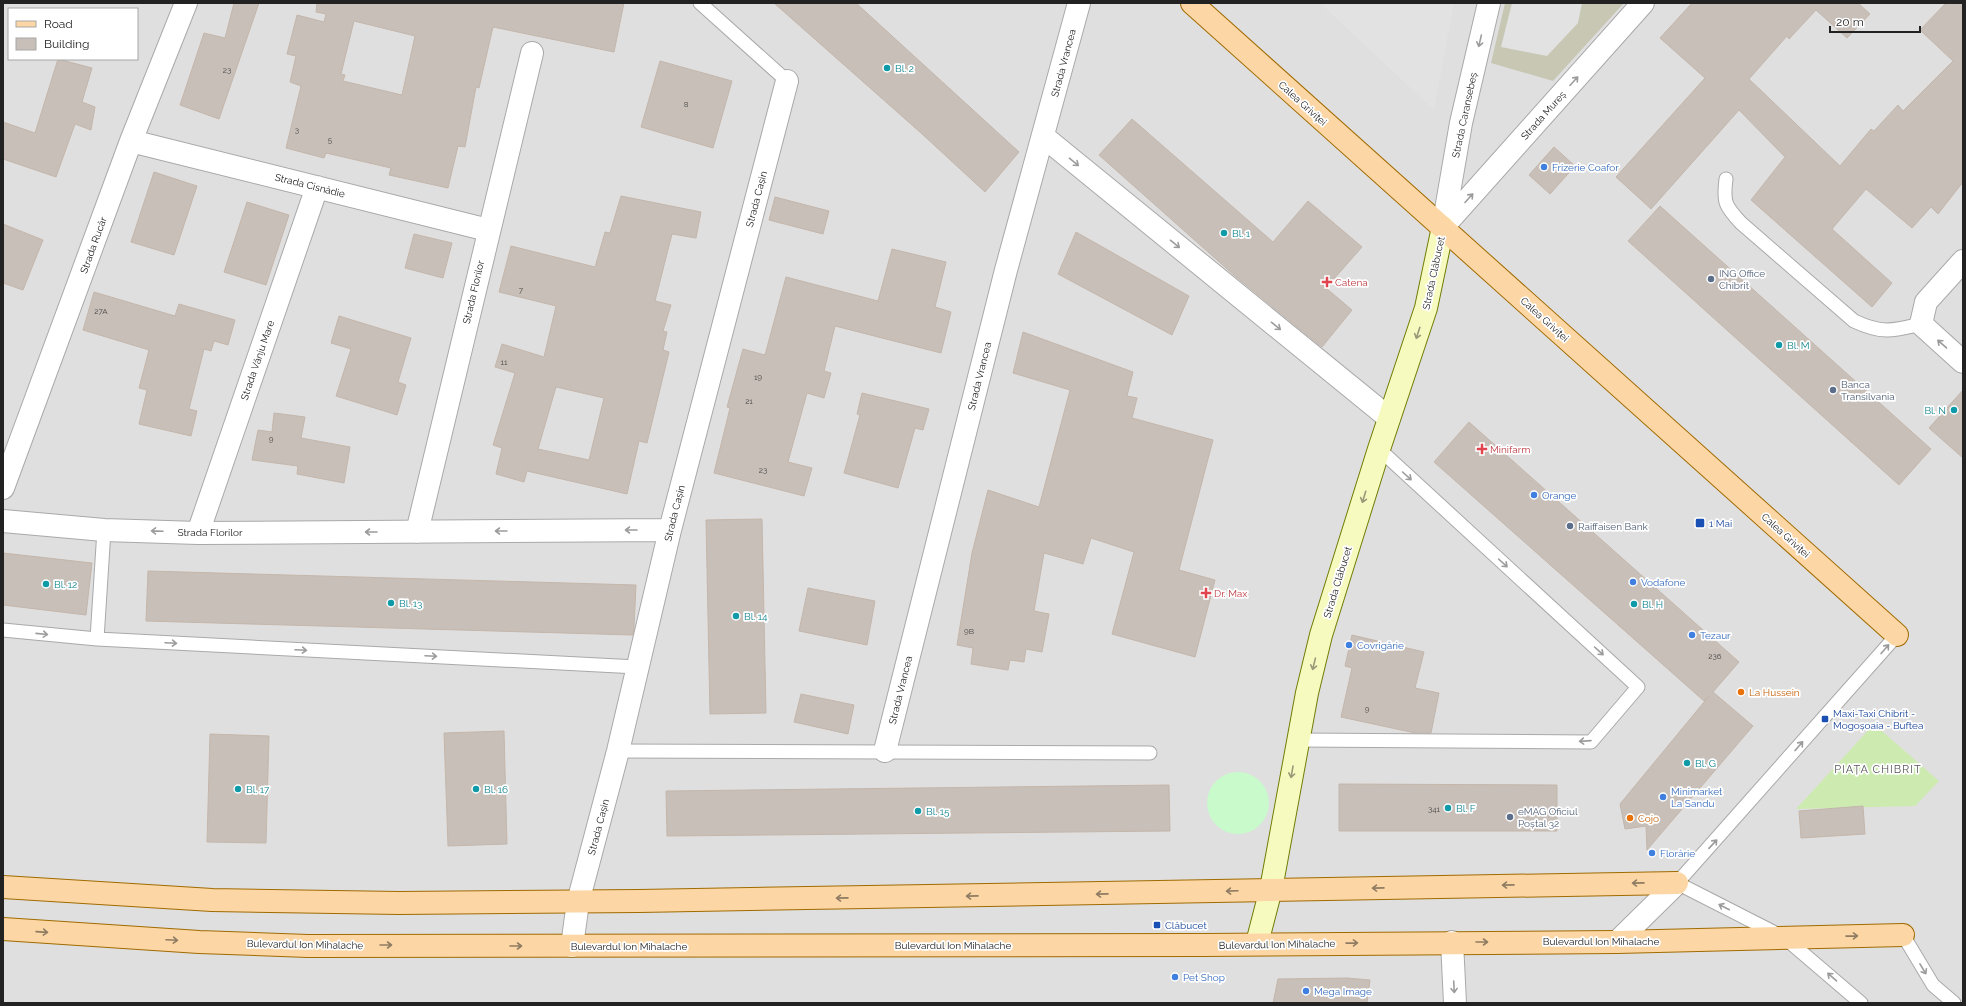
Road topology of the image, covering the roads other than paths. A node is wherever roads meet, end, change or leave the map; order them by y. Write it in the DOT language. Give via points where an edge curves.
graph roads {
  1 [pos="186,3"];
  2 [pos="700,3"];
  3 [pos="1080,3"];
  4 [pos="1192,3"];
  5 [pos="1489,3"];
  6 [pos="1643,3"];
  7 [pos="532,53"];
  8 [pos="787,81"];
  9 [pos="1044,137"];
  10 [pos="132,141"];
  11 [pos="1726,179"];
  12 [pos="317,186"];
  13 [pos="1442,227"];
  14 [pos="488,230"];
  15 [pos="1963,261"];
  16 [pos="1921,324"];
  17 [pos="1963,362"];
  18 [pos="1389,418"];
  19 [pos="1379,449"];
  20 [pos="3,488"];
  21 [pos="3,521"];
  22 [pos="104,530"];
  23 [pos="670,530"];
  24 [pos="417,532"];
  25 [pos="198,533"];
  26 [pos="3,630"];
  27 [pos="1897,635"];
  28 [pos="97,639"];
  29 [pos="637,667"];
  30 [pos="1298,740"];
  31 [pos="618,751"];
  32 [pos="885,751"];
  33 [pos="1150,753"];
  34 [pos="1677,883"];
  35 [pos="3,887"];
  36 [pos="1270,889"];
  37 [pos="578,902"];
  38 [pos="3,929"];
  39 [pos="1903,935"];
  40 [pos="1785,938"];
  41 [pos="1452,942"];
  42 [pos="1617,942"];
  43 [pos="1257,943"];
  44 [pos="572,946"];
  45 [pos="1455,1003"];
  46 [pos="1862,1003"];
  47 [pos="1954,1003"];
  1 -- 10 [label="street, Strada Rucăr"];
  2 -- 8 [label="lane"];
  3 -- 9 [label="street, Strada Vrancea"];
  4 -- 13 [label="main road, Calea Griviței"];
  5 -- 13 [label="street, Strada Caransebeș, one-way" via="1461,123"];
  13 -- 6 [label="street, Strada Mureș, one-way"];
  7 -- 14 [label="street, Strada Florilor"];
  8 -- 23 [label="street, Strada Cașin"];
  9 -- 18 [label="street, one-way"];
  9 -- 32 [label="street, Strada Vrancea" via="1006,270"];
  10 -- 12 [label="street, Strada Cisnădie"];
  10 -- 20 [label="street, Strada Rucăr"];
  11 -- 16 [label="lane" via="1724,196 1730,211 1854,321 1873,329 1892,331"];
  12 -- 14 [label="street, Strada Cisnădie"];
  12 -- 25 [label="street, Strada Vânju Mare"];
  13 -- 18 [label="street, Strada Clăbucet, one-way" via="1426,308"];
  13 -- 27 [label="main road, Calea Griviței"];
  14 -- 24 [label="street, Strada Florilor"];
  15 -- 16 [label="street" via="1926,302"];
  17 -- 16 [label="street, one-way"];
  18 -- 19 [label="street, Strada Clăbucet"];
  19 -- 30 [label="street, Strada Clăbucet, one-way" via="1321,635"];
  19 -- 30 [label="lane, one-way" via="1638,686 1591,742"];
  21 -- 22 [label="street, Strada Florilor"];
  25 -- 22 [label="street, Strada Florilor, one-way"];
  22 -- 28 [label="lane"];
  23 -- 24 [label="street, Strada Florilor, one-way"];
  23 -- 29 [label="street, Strada Cașin"];
  24 -- 25 [label="street, Strada Florilor, one-way"];
  26 -- 28 [label="lane, one-way"];
  34 -- 27 [label="lane, one-way"];
  28 -- 29 [label="lane, one-way"];
  29 -- 31 [label="street, Strada Cașin"];
  30 -- 36 [label="street, Strada Clăbucet, one-way"];
  31 -- 32 [label="lane"];
  31 -- 37 [label="street, Strada Cașin"];
  32 -- 33 [label="lane"];
  34 -- 36 [label="main road, one-way"];
  40 -- 34 [label="lane, one-way"];
  34 -- 42 [label="street"];
  35 -- 37 [label="main road" via="272,902"];
  36 -- 37 [label="main road, one-way"];
  36 -- 43 [label="street, Strada Clăbucet"];
  37 -- 44 [label="street, Strada Cașin"];
  38 -- 44 [label="main road, Bulevardul Ion Mihalache, one-way" via="262,944"];
  40 -- 39 [label="main road, Bulevardul Ion Mihalache, one-way"];
  39 -- 47 [label="lane, one-way" via="1933,985"];
  40 -- 42 [label="main road, Bulevardul Ion Mihalache"];
  46 -- 40 [label="lane, one-way"];
  41 -- 42 [label="main road, Bulevardul Ion Mihalache, one-way"];
  43 -- 41 [label="main road, Bulevardul Ion Mihalache, one-way"];
  41 -- 45 [label="street, one-way"];
  43 -- 44 [label="main road, Bulevardul Ion Mihalache"];
}
